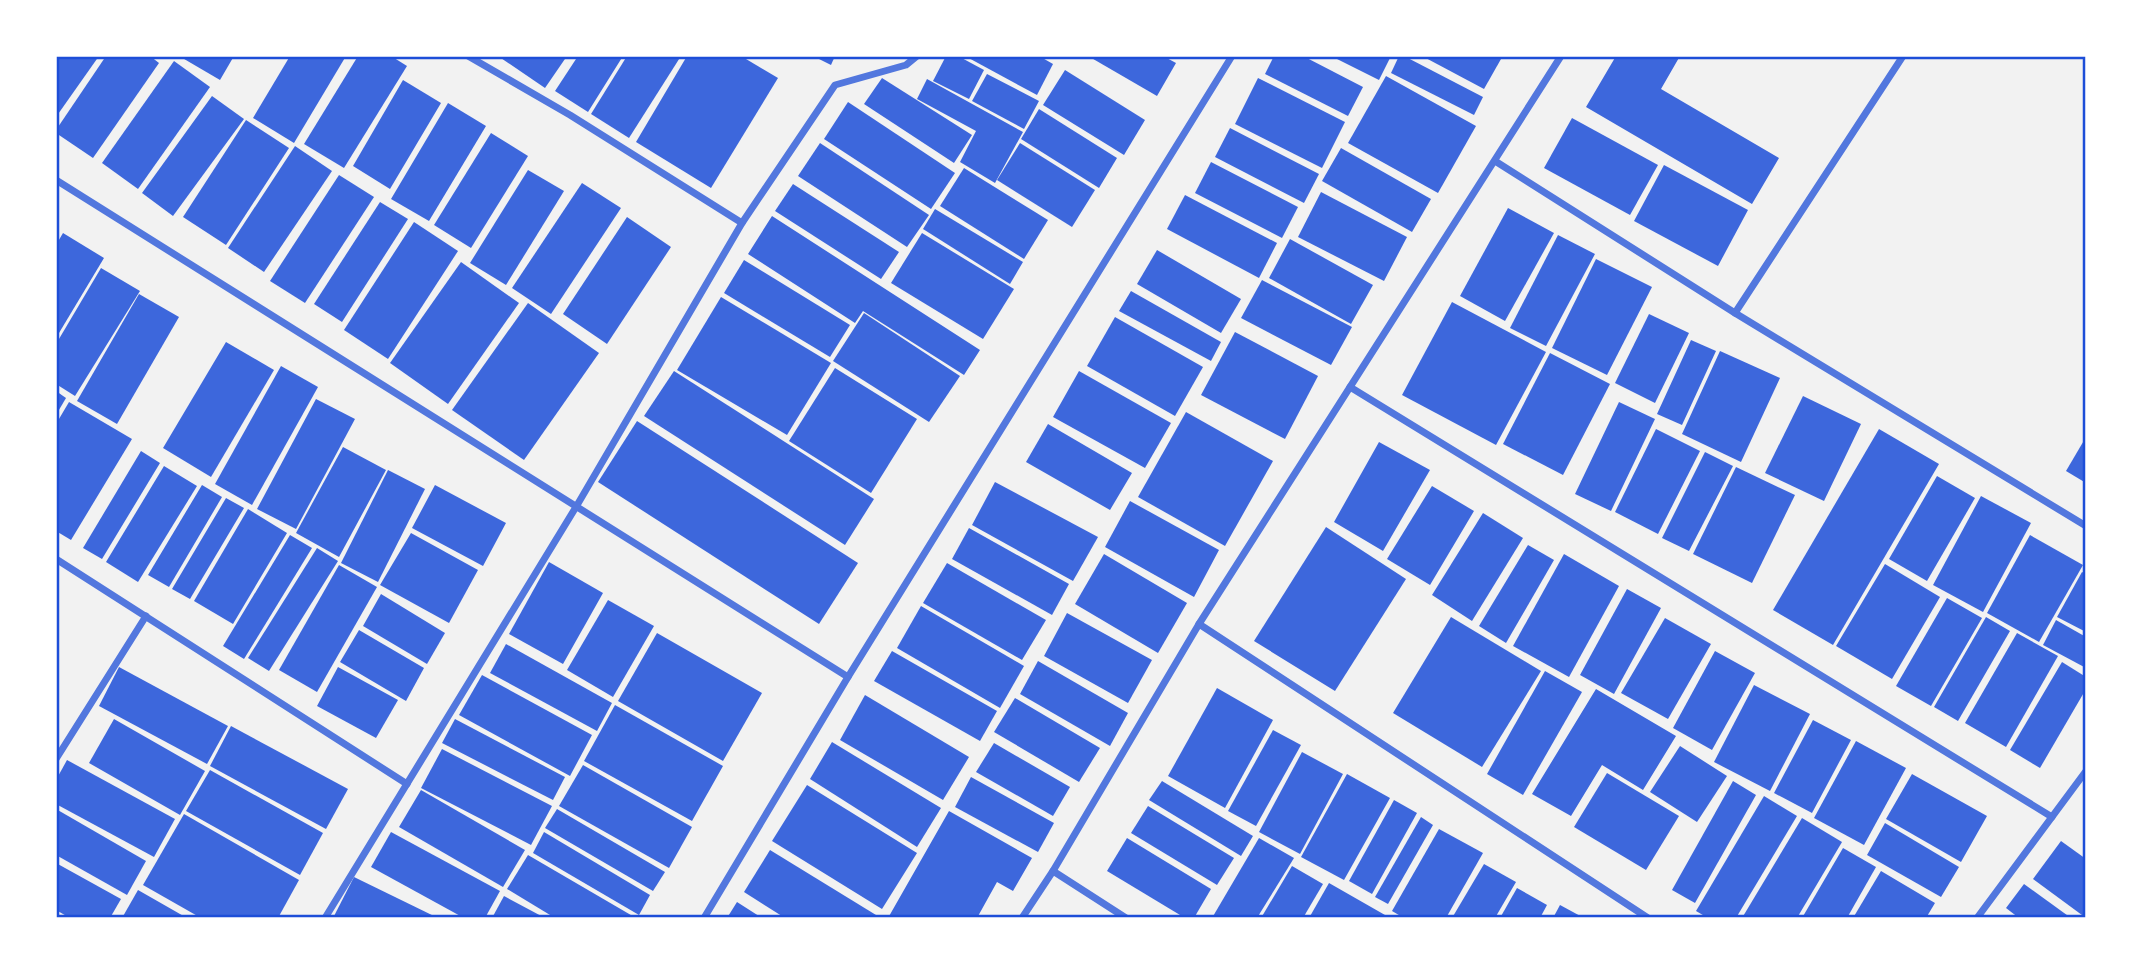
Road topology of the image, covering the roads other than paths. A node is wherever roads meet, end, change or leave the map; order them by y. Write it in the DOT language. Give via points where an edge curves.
graph roads {
  1 [pos="468,56"];
  2 [pos="918,56"];
  3 [pos="1232,56"];
  4 [pos="1561,56"];
  5 [pos="1903,56"];
  6 [pos="1495,161"];
  7 [pos="56,180"];
  8 [pos="742,223"];
  9 [pos="1735,313"];
  10 [pos="1350,387"];
  11 [pos="576,507"];
  12 [pos="2086,526"];
  13 [pos="56,559"];
  14 [pos="146,617"];
  15 [pos="1199,624"];
  16 [pos="848,677"];
  17 [pos="56,759"];
  18 [pos="2086,771"];
  19 [pos="407,783"];
  20 [pos="2052,817"];
  21 [pos="1053,871"];
  22 [pos="325,918"];
  23 [pos="704,918"];
  24 [pos="1022,918"];
  25 [pos="1126,918"];
  26 [pos="1648,918"];
  27 [pos="1976,918"];
  1 -- 8 [label="street"];
  2 -- 8 [label="street" via="906,65 835,85"];
  3 -- 16 [label="street"];
  4 -- 6 [label="street"];
  5 -- 9 [label="street"];
  6 -- 9 [label="street"];
  6 -- 10 [label="street"];
  7 -- 11 [label="street"];
  8 -- 11 [label="street"];
  9 -- 12 [label="street"];
  10 -- 15 [label="street"];
  10 -- 20 [label="street"];
  11 -- 16 [label="street"];
  11 -- 19 [label="street"];
  13 -- 14 [label="street"];
  14 -- 17 [label="street"];
  14 -- 19 [label="street"];
  15 -- 21 [label="street"];
  15 -- 26 [label="street"];
  16 -- 23 [label="street"];
  18 -- 20 [label="street"];
  19 -- 22 [label="street"];
  20 -- 27 [label="street"];
  21 -- 24 [label="street"];
  21 -- 25 [label="street"];
}
